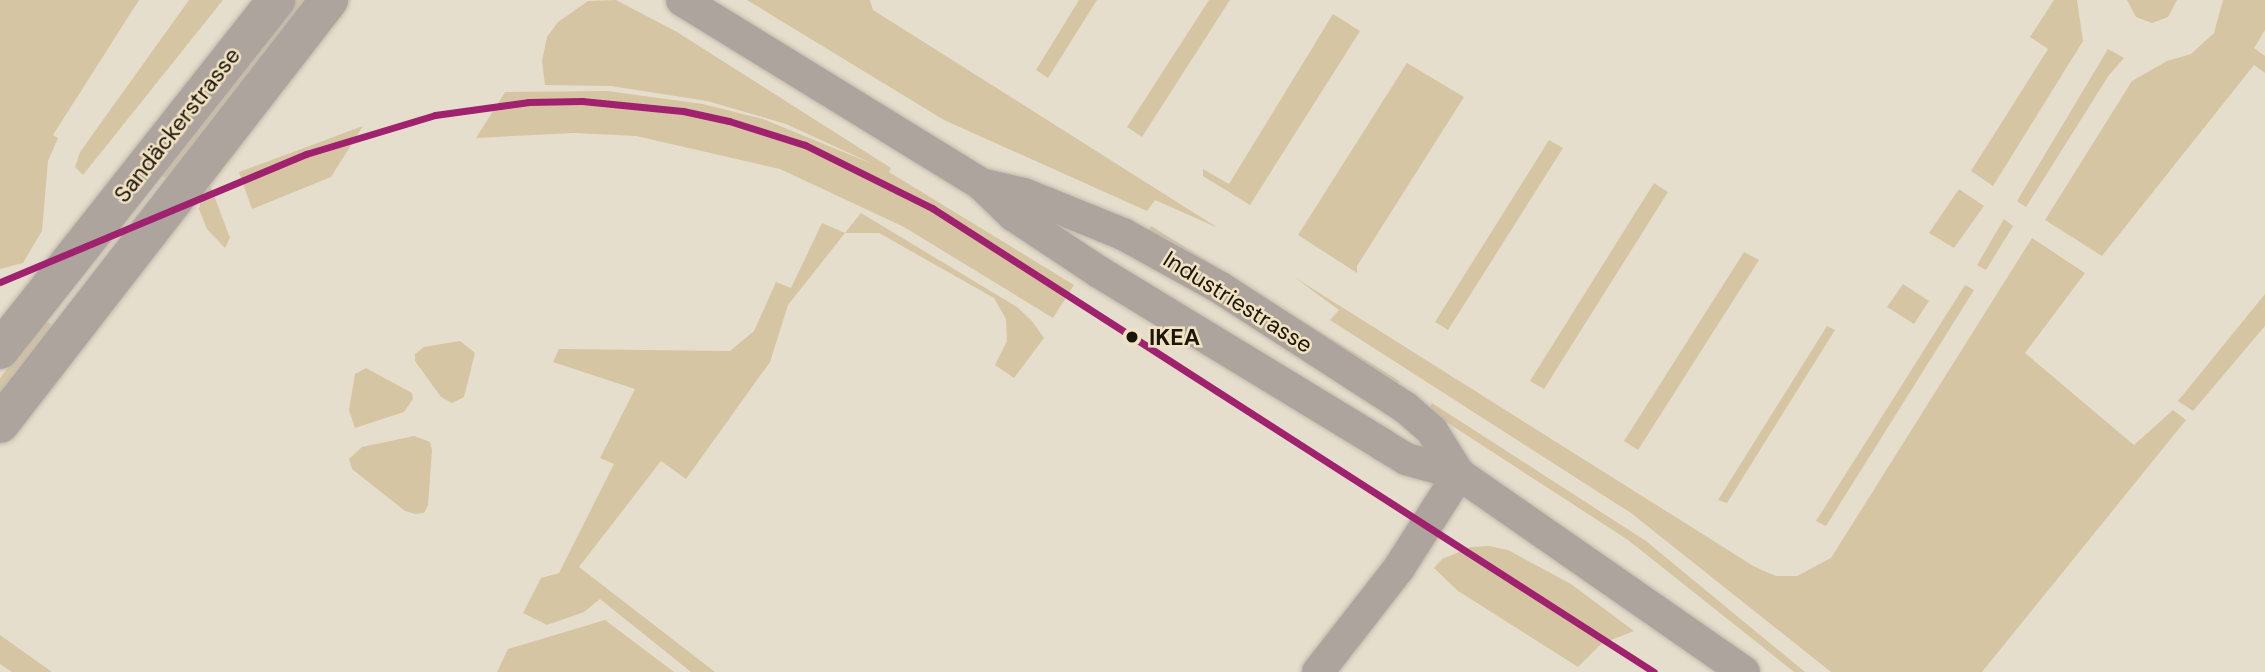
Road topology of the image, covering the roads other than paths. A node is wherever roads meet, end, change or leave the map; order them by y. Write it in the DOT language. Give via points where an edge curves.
graph roads {
  1 [pos="276,0"];
  2 [pos="329,0"];
  3 [pos="682,0"];
  4 [pos="981,184"];
  5 [pos="128,188"];
  6 [pos="129,257"];
  7 [pos="0,350"];
  8 [pos="0,424"];
  9 [pos="1459,474"];
  10 [pos="1318,672"];
  11 [pos="1744,672"];
  1 -- 5 [label="street, Sandäckerstrasse"];
  2 -- 6 [label="street, Sandäckerstrasse"];
  3 -- 4 [label="street, Industriestrasse"];
  4 -- 9 [label="street, Industriestrasse" via="1013,215 1099,272 1383,445 1406,458"];
  4 -- 9 [label="street, Industriestrasse" via="1024,194 1123,234 1209,281 1406,408 1432,430"];
  5 -- 6 [label="street" via="118,224"];
  5 -- 7 [label="street, Sandäckerstrasse"];
  6 -- 8 [label="street, Sandäckerstrasse"];
  9 -- 10 [label="street" via="1399,568"];
  9 -- 11 [label="street, Industriestrasse"];
}
